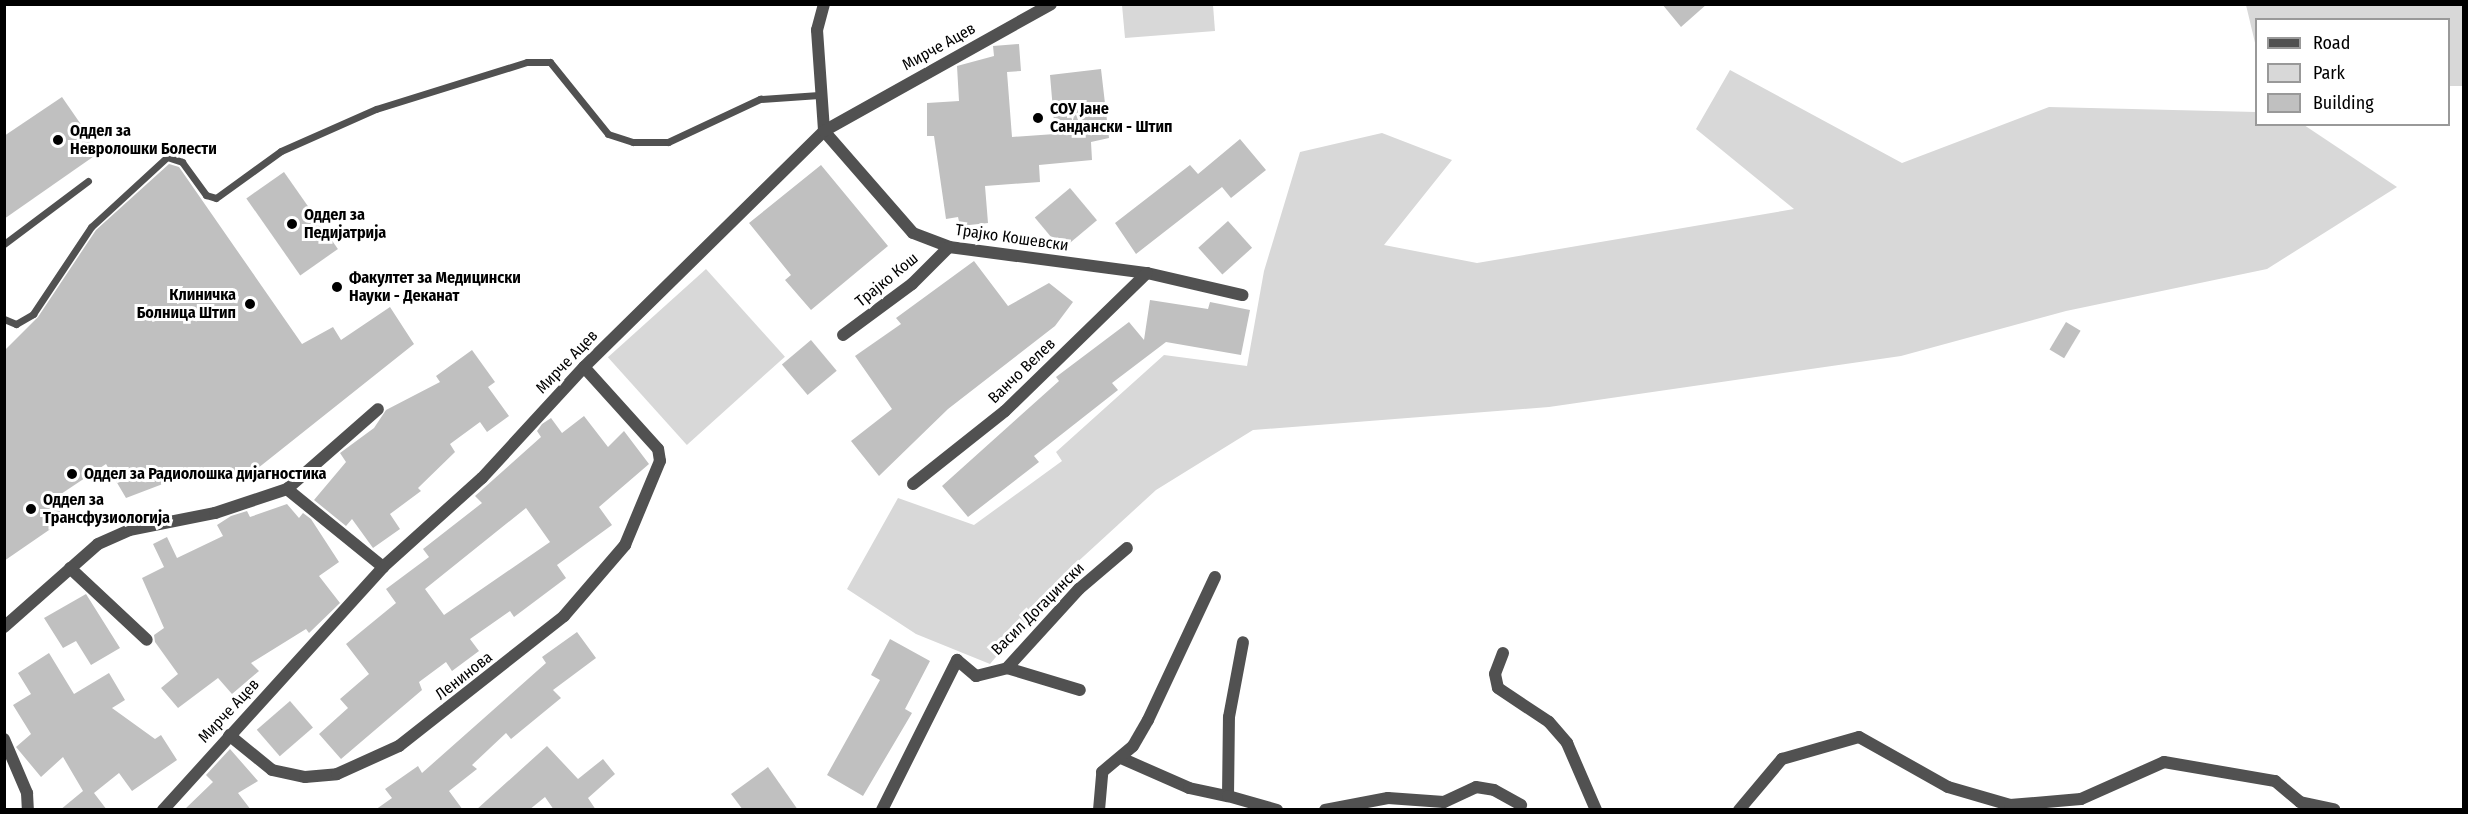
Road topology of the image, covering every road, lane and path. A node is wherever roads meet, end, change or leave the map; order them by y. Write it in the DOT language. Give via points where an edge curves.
graph roads {
  1 [pos="824,4"];
  2 [pos="1050,4"];
  3 [pos="819,95"];
  4 [pos="824,131"];
  5 [pos="88,182"];
  6 [pos="4,244"];
  7 [pos="950,247"];
  8 [pos="1147,273"];
  9 [pos="1242,295"];
  10 [pos="4,319"];
  11 [pos="843,335"];
  12 [pos="584,367"];
  13 [pos="378,409"];
  14 [pos="913,484"];
  15 [pos="287,489"];
  16 [pos="1127,548"];
  17 [pos="383,567"];
  18 [pos="70,568"];
  19 [pos="1215,577"];
  20 [pos="4,627"];
  21 [pos="147,640"];
  22 [pos="1243,642"];
  23 [pos="1503,653"];
  24 [pos="1007,668"];
  25 [pos="1080,690"];
  26 [pos="229,735"];
  27 [pos="4,739"];
  28 [pos="1121,758"];
  29 [pos="1228,796"];
  30 [pos="1521,805"];
  31 [pos="2334,809"];
  32 [pos="28,810"];
  33 [pos="163,810"];
  34 [pos="882,810"];
  35 [pos="1099,810"];
  36 [pos="1277,810"];
  37 [pos="1325,810"];
  38 [pos="1596,810"];
  39 [pos="1739,810"];
  1 -- 3 [label="street" via="817,30"];
  2 -- 4 [label="street, Мирче Ацев"];
  3 -- 4 [label="street"];
  3 -- 10 [label="lane" via="760,99 668,142 633,142 608,135 550,62 527,62 376,109 281,151 216,198 206,195 182,162 167,157 91,227 33,314 16,324"];
  4 -- 7 [label="street, Трајко Кошевски" via="913,233"];
  4 -- 12 [label="street, Мирче Ацев"];
  5 -- 6 [label="lane"];
  7 -- 8 [label="street, Трајко Кошевски"];
  7 -- 11 [label="street, Трајко Кош" via="912,284"];
  8 -- 9 [label="street, Трајко Кошевски"];
  8 -- 14 [label="street, Ванчо Велев" via="1005,411"];
  12 -- 17 [label="street, Мирче Ацев" via="482,478"];
  12 -- 26 [label="street, Ленинова" via="658,449 656,478 625,545 564,616 399,746 337,774 305,777 272,770"];
  13 -- 15 [label="street"];
  15 -- 17 [label="street"];
  15 -- 18 [label="street" via="214,513 129,530 98,543"];
  16 -- 24 [label="street, Васил Догаџински" via="1079,589"];
  17 -- 26 [label="street, Мирче Ацев"];
  18 -- 20 [label="street"];
  18 -- 21 [label="street"];
  19 -- 28 [label="street" via="1148,720"];
  22 -- 29 [label="street" via="1229,717"];
  23 -- 38 [label="street" via="1495,674 1498,688 1550,722 1566,743"];
  24 -- 25 [label="street"];
  24 -- 34 [label="street, Васил Догаџински" via="976,676 957,660"];
  26 -- 33 [label="street, Мирче Ацев"];
  27 -- 32 [label="street" via="27,793"];
  28 -- 29 [label="street" via="1189,788"];
  28 -- 35 [label="street" via="1102,772"];
  29 -- 36 [label="street"];
  30 -- 37 [label="street" via="1476,787 1444,802 1388,798"];
  31 -- 39 [label="street" via="2300,802 2274,781 2164,762 2081,799 2010,805 1948,787 1859,737 1782,759"];
}
